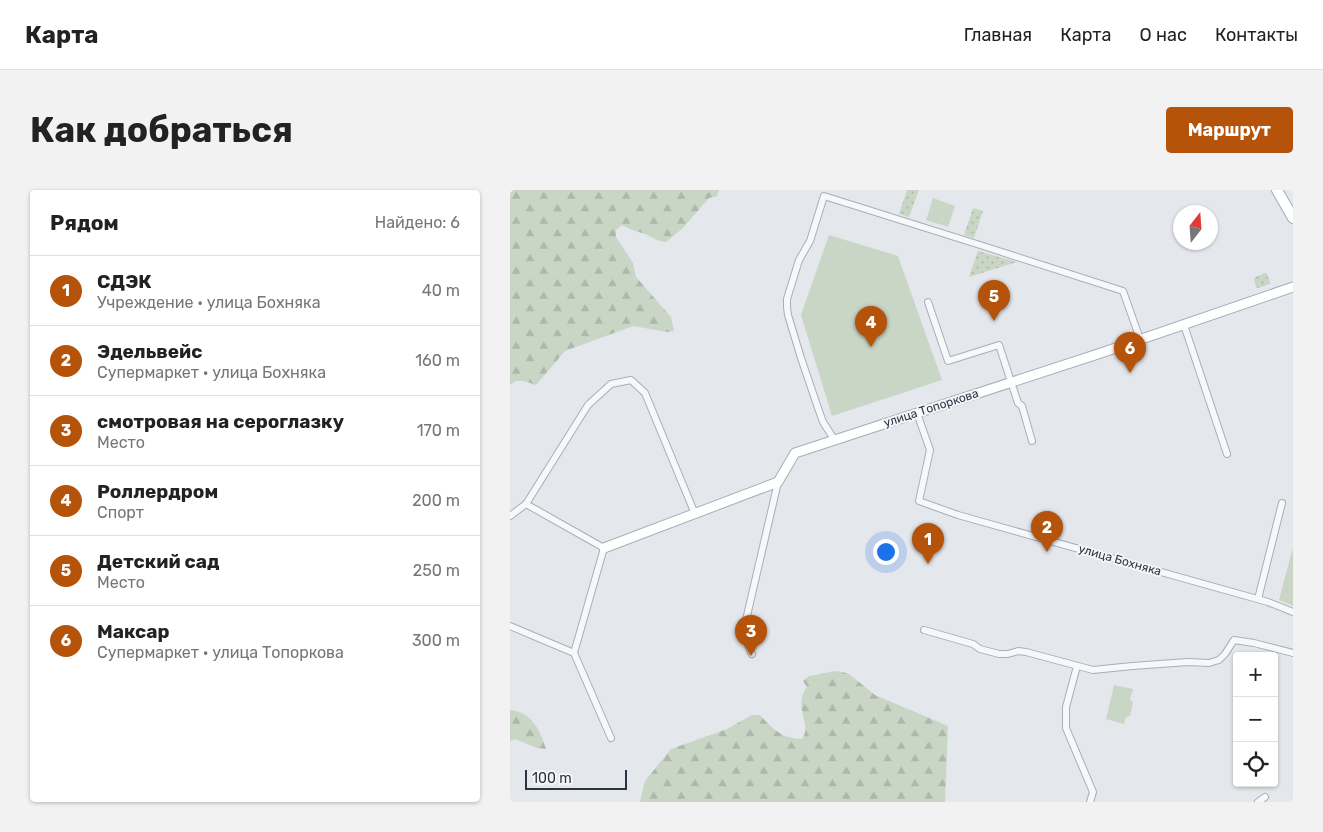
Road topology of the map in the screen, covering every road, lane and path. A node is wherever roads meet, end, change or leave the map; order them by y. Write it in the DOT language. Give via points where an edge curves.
graph roads {
  1 [pos="1277,190"];
  2 [pos="1293,218"];
  3 [pos="1293,288"];
  4 [pos="928,302"];
  5 [pos="1184,325"];
  6 [pos="1140,340"];
  7 [pos="1011,382"];
  8 [pos="917,412"];
  9 [pos="834,439"];
  10 [pos="1032,442"];
  11 [pos="1227,454"];
  12 [pos="778,482"];
  13 [pos="1282,503"];
  14 [pos="526,504"];
  15 [pos="694,514"];
  16 [pos="510,516"];
  17 [pos="604,548"];
  18 [pos="1258,599"];
  19 [pos="1293,612"];
  20 [pos="510,626"];
  21 [pos="924,630"];
  22 [pos="574,653"];
  23 [pos="1293,653"];
  24 [pos="752,654"];
  25 [pos="1077,666"];
  26 [pos="611,738"];
  27 [pos="1265,797"];
  28 [pos="1090,802"];
  29 [pos="1258,802"];
  1 -- 2 [label="main road"];
  3 -- 5 [label="main road, улица Топоркова"];
  4 -- 7 [label="street" via="948,361 999,345"];
  5 -- 6 [label="main road, улица Топоркова"];
  5 -- 11 [label="street"];
  6 -- 7 [label="main road, улица Топоркова"];
  6 -- 9 [label="street" via="1123,292 824,196 810,241 798,260 787,307 818,408"];
  7 -- 8 [label="main road, улица Топоркова"];
  7 -- 10 [label="street"];
  8 -- 9 [label="main road, улица Топоркова"];
  8 -- 18 [label="street, улица Бохняка" via="930,450 919,501 958,515"];
  9 -- 12 [label="main road, улица Топоркова" via="795,453"];
  12 -- 15 [label="main road"];
  12 -- 24 [label="street" via="746,620"];
  13 -- 18 [label="street"];
  14 -- 15 [label="street" via="588,405 611,384 631,380 645,393"];
  14 -- 16 [label="street"];
  14 -- 17 [label="street"];
  15 -- 17 [label="main road"];
  17 -- 22 [label="street"];
  18 -- 19 [label="street, улица Бохняка"];
  20 -- 22 [label="street"];
  21 -- 25 [label="street" via="999,654 1026,652"];
  22 -- 26 [label="street"];
  23 -- 25 [label="street" via="1234,640 1219,660 1209,663 1093,670"];
  25 -- 28 [label="street" via="1066,707 1066,728 1093,792"];
  27 -- 29 [label="street"];
}
